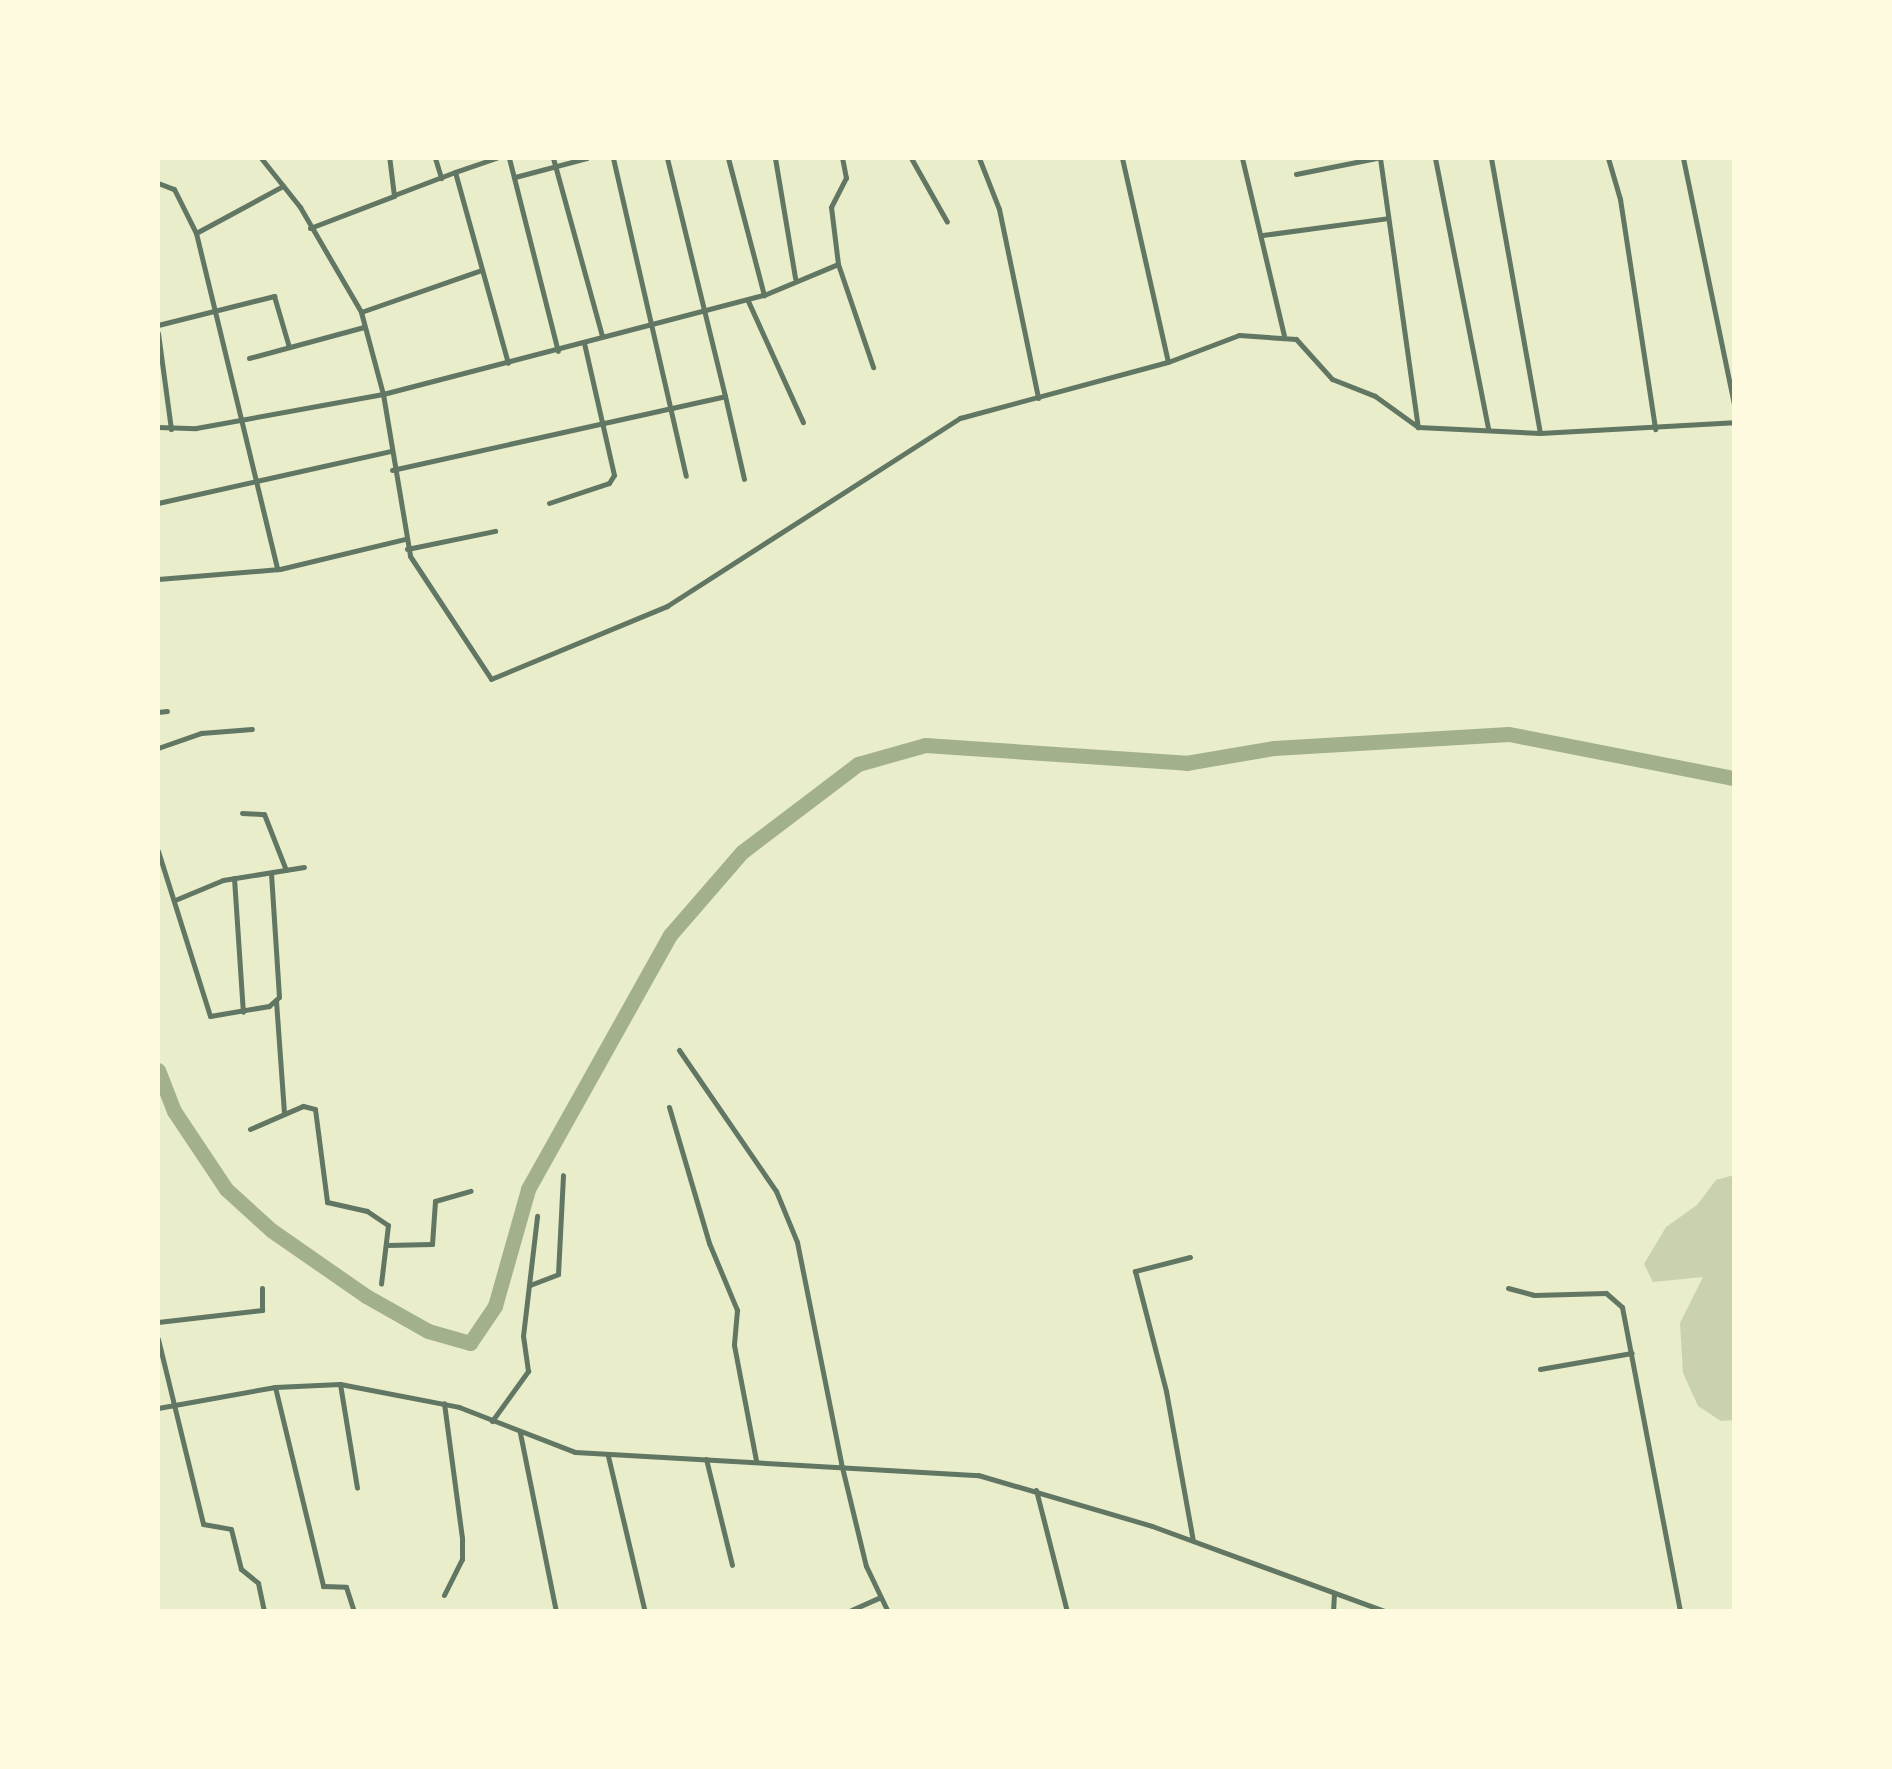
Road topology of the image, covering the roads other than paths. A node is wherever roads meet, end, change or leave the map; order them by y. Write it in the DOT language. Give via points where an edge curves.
graph roads {
  1 [pos="261,158"];
  2 [pos="389,158"];
  3 [pos="435,158"];
  4 [pos="469,158"];
  5 [pos="496,158"];
  6 [pos="510,158"];
  7 [pos="553,158"];
  8 [pos="587,158"];
  9 [pos="612,158"];
  10 [pos="667,158"];
  11 [pos="728,158"];
  12 [pos="775,158"];
  13 [pos="842,158"];
  14 [pos="911,158"];
  15 [pos="979,158"];
  16 [pos="1122,158"];
  17 [pos="1242,158"];
  18 [pos="1378,158"];
  19 [pos="1435,158"];
  20 [pos="1491,158"];
  21 [pos="1608,158"];
  22 [pos="1683,158"];
  23 [pos="472,166"];
  24 [pos="556,166"];
  25 [pos="455,172"];
  26 [pos="1296,174"];
  27 [pos="514,177"];
  28 [pos="441,178"];
  29 [pos="158,183"];
  30 [pos="283,186"];
  31 [pos="395,195"];
  32 [pos="1388,218"];
  33 [pos="947,222"];
  34 [pos="310,228"];
  35 [pos="196,234"];
  36 [pos="1264,235"];
  37 [pos="838,264"];
  38 [pos="479,271"];
  39 [pos="795,279"];
  40 [pos="764,295"];
  41 [pos="748,301"];
  42 [pos="214,310"];
  43 [pos="708,310"];
  44 [pos="361,312"];
  45 [pos="650,324"];
  46 [pos="158,325"];
  47 [pos="364,328"];
  48 [pos="158,333"];
  49 [pos="602,336"];
  50 [pos="1284,336"];
  51 [pos="584,344"];
  52 [pos="289,347"];
  53 [pos="558,352"];
  54 [pos="249,358"];
  55 [pos="1168,362"];
  56 [pos="508,364"];
  57 [pos="872,367"];
  58 [pos="384,394"];
  59 [pos="725,396"];
  60 [pos="1038,398"];
  61 [pos="1734,404"];
  62 [pos="668,410"];
  63 [pos="239,420"];
  64 [pos="803,422"];
  65 [pos="1734,422"];
  66 [pos="601,424"];
  67 [pos="158,427"];
  68 [pos="1418,428"];
  69 [pos="171,429"];
  70 [pos="1655,429"];
  71 [pos="1489,430"];
  72 [pos="1540,433"];
  73 [pos="390,451"];
  74 [pos="392,470"];
  75 [pos="686,476"];
  76 [pos="744,479"];
  77 [pos="255,483"];
  78 [pos="158,503"];
  79 [pos="549,503"];
  80 [pos="495,531"];
  81 [pos="405,539"];
  82 [pos="408,548"];
  83 [pos="277,569"];
  84 [pos="158,578"];
  85 [pos="167,711"];
  86 [pos="158,712"];
  87 [pos="252,729"];
  88 [pos="158,748"];
  89 [pos="242,813"];
  90 [pos="158,851"];
  91 [pos="304,867"];
  92 [pos="286,870"];
  93 [pos="270,873"];
  94 [pos="234,878"];
  95 [pos="175,900"];
  96 [pos="276,1001"];
  97 [pos="243,1012"];
  98 [pos="679,1050"];
  99 [pos="668,1108"];
  100 [pos="284,1114"];
  101 [pos="250,1130"];
  102 [pos="563,1176"];
  103 [pos="471,1191"];
  104 [pos="538,1216"];
  105 [pos="387,1245"];
  106 [pos="1190,1257"];
  107 [pos="381,1284"];
  108 [pos="530,1285"];
  109 [pos="262,1288"];
  110 [pos="1508,1288"];
  111 [pos="158,1322"];
  112 [pos="158,1340"];
  113 [pos="1632,1353"];
  114 [pos="1540,1368"];
  115 [pos="340,1384"];
  116 [pos="274,1387"];
  117 [pos="444,1403"];
  118 [pos="170,1405"];
  119 [pos="158,1408"];
  120 [pos="492,1421"];
  121 [pos="520,1433"];
  122 [pos="608,1456"];
  123 [pos="706,1459"];
  124 [pos="756,1460"];
  125 [pos="840,1463"];
  126 [pos="357,1488"];
  127 [pos="1036,1490"];
  128 [pos="1192,1541"];
  129 [pos="732,1565"];
  130 [pos="1334,1593"];
  131 [pos="444,1595"];
  132 [pos="880,1597"];
  133 [pos="264,1612"];
  134 [pos="354,1612"];
  135 [pos="556,1612"];
  136 [pos="645,1612"];
  137 [pos="847,1612"];
  138 [pos="888,1612"];
  139 [pos="1066,1612"];
  140 [pos="1333,1612"];
  141 [pos="1387,1612"];
  142 [pos="1680,1612"];
  1 -- 30 [label="street"];
  2 -- 31 [label="street"];
  3 -- 28 [label="street"];
  4 -- 23 [label="street"];
  5 -- 23 [label="street"];
  6 -- 27 [label="street"];
  7 -- 24 [label="street"];
  8 -- 24 [label="street"];
  9 -- 45 [label="street"];
  10 -- 43 [label="street"];
  11 -- 40 [label="street"];
  12 -- 39 [label="street"];
  13 -- 37 [label="street" via="846,178 832,207"];
  14 -- 33 [label="street"];
  15 -- 60 [label="street" via="999,209"];
  16 -- 55 [label="street"];
  17 -- 36 [label="street"];
  18 -- 26 [label="street"];
  18 -- 32 [label="street"];
  19 -- 71 [label="street"];
  20 -- 72 [label="street"];
  21 -- 70 [label="street"];
  22 -- 61 [label="street"];
  23 -- 25 [label="street"];
  24 -- 27 [label="street"];
  24 -- 49 [label="street"];
  25 -- 28 [label="street"];
  25 -- 38 [label="street"];
  27 -- 53 [label="street"];
  28 -- 31 [label="street"];
  29 -- 35 [label="street" via="174,189"];
  30 -- 34 [label="street"];
  30 -- 35 [label="street"];
  31 -- 34 [label="street"];
  32 -- 36 [label="street"];
  32 -- 68 [label="street"];
  34 -- 44 [label="street"];
  35 -- 42 [label="street"];
  36 -- 50 [label="street"];
  37 -- 39 [label="street"];
  37 -- 57 [label="street"];
  38 -- 44 [label="street"];
  38 -- 56 [label="street"];
  39 -- 40 [label="street"];
  40 -- 41 [label="street"];
  41 -- 43 [label="street"];
  41 -- 64 [label="street"];
  42 -- 46 [label="street"];
  42 -- 52 [label="street" via="274,296"];
  42 -- 63 [label="street"];
  43 -- 45 [label="street"];
  43 -- 59 [label="street"];
  44 -- 47 [label="street"];
  45 -- 49 [label="street"];
  45 -- 62 [label="street"];
  47 -- 52 [label="street"];
  47 -- 58 [label="street"];
  48 -- 69 [label="street"];
  49 -- 51 [label="street"];
  50 -- 55 [label="street" via="1239,335"];
  50 -- 68 [label="street" via="1312,352 1332,378 1375,396"];
  51 -- 53 [label="street"];
  51 -- 66 [label="street"];
  52 -- 54 [label="street"];
  53 -- 56 [label="street"];
  55 -- 60 [label="street"];
  56 -- 58 [label="street"];
  58 -- 63 [label="street"];
  58 -- 73 [label="street"];
  59 -- 62 [label="street"];
  59 -- 76 [label="street"];
  60 -- 82 [label="street" via="960,418 666,606 491,679"];
  62 -- 66 [label="street"];
  62 -- 75 [label="street"];
  63 -- 69 [label="street"];
  63 -- 77 [label="street"];
  65 -- 70 [label="street"];
  66 -- 74 [label="street"];
  66 -- 79 [label="street" via="613,479"];
  67 -- 69 [label="street"];
  68 -- 71 [label="street"];
  70 -- 72 [label="street"];
  71 -- 72 [label="street"];
  73 -- 74 [label="street"];
  73 -- 77 [label="street"];
  74 -- 81 [label="street"];
  77 -- 78 [label="street"];
  77 -- 83 [label="street"];
  80 -- 82 [label="street"];
  81 -- 82 [label="street"];
  81 -- 83 [label="street"];
  83 -- 84 [label="street"];
  85 -- 86 [label="street"];
  87 -- 88 [label="street" via="201,733"];
  89 -- 92 [label="street" via="264,814"];
  90 -- 95 [label="street"];
  91 -- 92 [label="street"];
  92 -- 93 [label="street"];
  93 -- 94 [label="street"];
  93 -- 96 [label="street"];
  94 -- 95 [label="street"];
  94 -- 97 [label="street"];
  95 -- 97 [label="street" via="207,1014"];
  96 -- 97 [label="street"];
  96 -- 100 [label="street"];
  98 -- 125 [label="street" via="754,1156 786,1216"];
  99 -- 124 [label="street" via="737,1310 734,1345"];
  100 -- 101 [label="street"];
  100 -- 105 [label="street" via="315,1109 327,1202 384,1221"];
  102 -- 108 [label="street" via="560,1270"];
  103 -- 105 [label="street" via="436,1201 432,1244"];
  104 -- 108 [label="street"];
  105 -- 107 [label="street"];
  106 -- 128 [label="street" via="1150,1262 1135,1271 1166,1390"];
  108 -- 120 [label="street" via="523,1336 528,1371"];
  109 -- 111 [label="street" via="262,1310"];
  110 -- 113 [label="street" via="1614,1297"];
  112 -- 118 [label="street"];
  113 -- 114 [label="street"];
  113 -- 142 [label="street"];
  115 -- 116 [label="street"];
  115 -- 117 [label="street"];
  115 -- 126 [label="street"];
  116 -- 118 [label="street"];
  116 -- 134 [label="street" via="323,1586 346,1587"];
  117 -- 120 [label="street"];
  117 -- 131 [label="street" via="462,1538 462,1558"];
  118 -- 119 [label="street"];
  118 -- 133 [label="street" via="202,1524 231,1529 241,1568 258,1583"];
  120 -- 121 [label="street"];
  121 -- 122 [label="street"];
  121 -- 135 [label="street"];
  122 -- 123 [label="street"];
  122 -- 136 [label="street"];
  123 -- 124 [label="street"];
  123 -- 129 [label="street"];
  124 -- 125 [label="street"];
  125 -- 127 [label="street" via="958,1472"];
  125 -- 132 [label="street"];
  127 -- 128 [label="street"];
  127 -- 139 [label="street"];
  128 -- 130 [label="street"];
  130 -- 140 [label="street"];
  130 -- 141 [label="street"];
  132 -- 137 [label="street"];
  132 -- 138 [label="street"];
}
